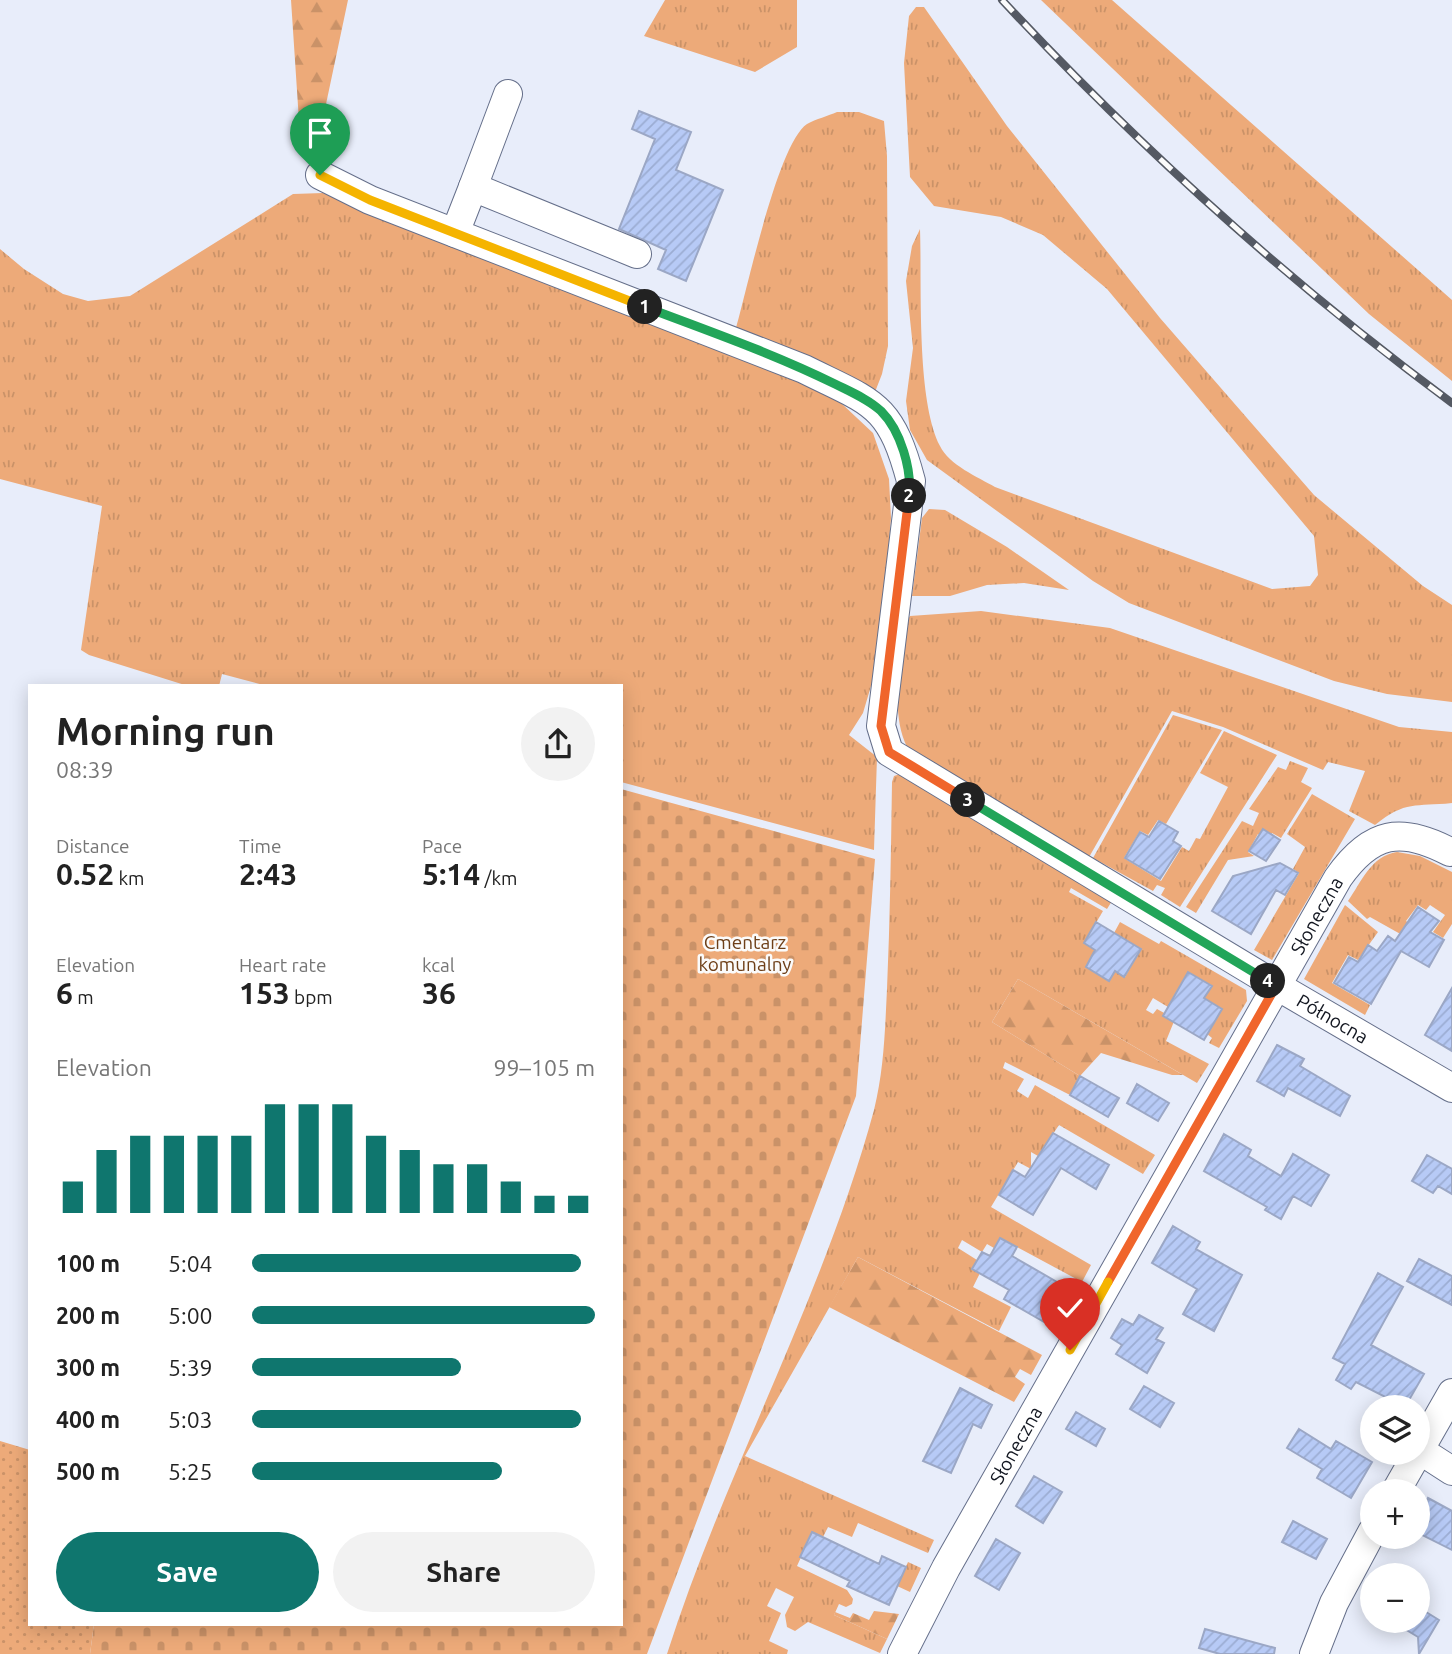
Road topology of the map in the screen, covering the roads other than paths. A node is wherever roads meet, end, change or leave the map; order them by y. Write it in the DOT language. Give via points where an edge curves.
graph roads {
  1 [pos="508,94"];
  2 [pos="320,175"];
  3 [pos="473,187"];
  4 [pos="455,233"];
  5 [pos="637,254"];
  6 [pos="1450,852"];
  7 [pos="1276,986"];
  8 [pos="1452,1088"];
  9 [pos="1452,1393"];
  10 [pos="1430,1434"];
  11 [pos="1430,1457"];
  12 [pos="1452,1471"];
  13 [pos="1363,1549"];
  14 [pos="902,1654"];
  15 [pos="1314,1654"];
  1 -- 3 [label="street"];
  2 -- 4 [label="street"];
  3 -- 4 [label="street"];
  3 -- 5 [label="street"];
  4 -- 7 [label="street, Północna" via="804,369 884,413 911,481 881,726 889,752"];
  6 -- 7 [label="street, Słoneczna" via="1409,835 1392,836 1355,854"];
  7 -- 8 [label="street, Północna"];
  7 -- 14 [label="street, Słoneczna" via="959,1544"];
  9 -- 10 [label="street"];
  11 -- 12 [label="street"];
  13 -- 15 [label="street"];
}
